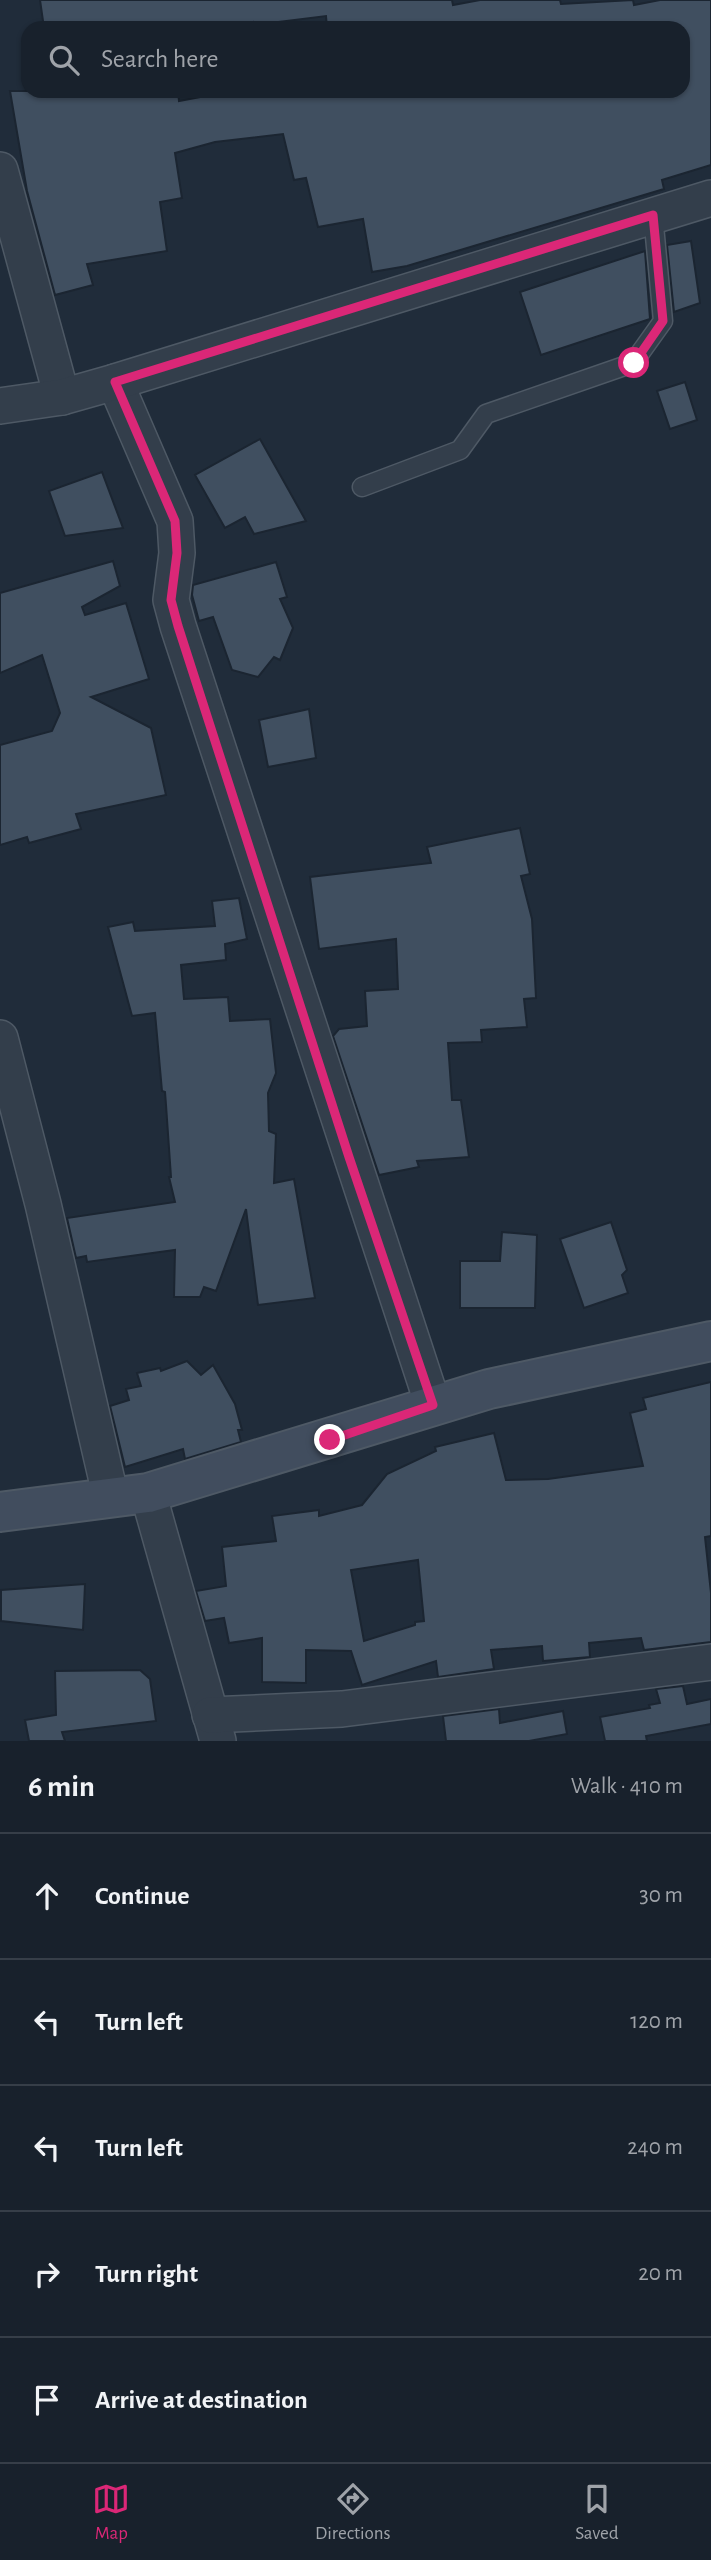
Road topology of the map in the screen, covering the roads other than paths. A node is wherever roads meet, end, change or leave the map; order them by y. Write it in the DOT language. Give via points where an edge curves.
graph roads {
  1 [pos="0,170"];
  2 [pos="711,198"];
  3 [pos="653,215"];
  4 [pos="115,382"];
  5 [pos="62,397"];
  6 [pos="0,406"];
  7 [pos="362,487"];
  8 [pos="0,1038"];
  9 [pos="711,1341"];
  10 [pos="433,1405"];
  11 [pos="129,1495"];
  12 [pos="0,1512"];
  13 [pos="711,1662"];
  14 [pos="214,1728"];
  1 -- 5 [label="street"];
  2 -- 3 [label="street"];
  3 -- 4 [label="street"];
  3 -- 7 [label="lane" via="663,321 634,363 486,414 460,450"];
  4 -- 5 [label="street"];
  4 -- 10 [label="street" via="175,521 177,553 171,600 178,626"];
  5 -- 6 [label="street"];
  8 -- 11 [label="street" via="43,1205"];
  9 -- 10 [label="main road" via="551,1374"];
  10 -- 11 [label="main road" via="330,1440"];
  11 -- 12 [label="main road"];
  11 -- 14 [label="street"];
  13 -- 14 [label="street"];
}
